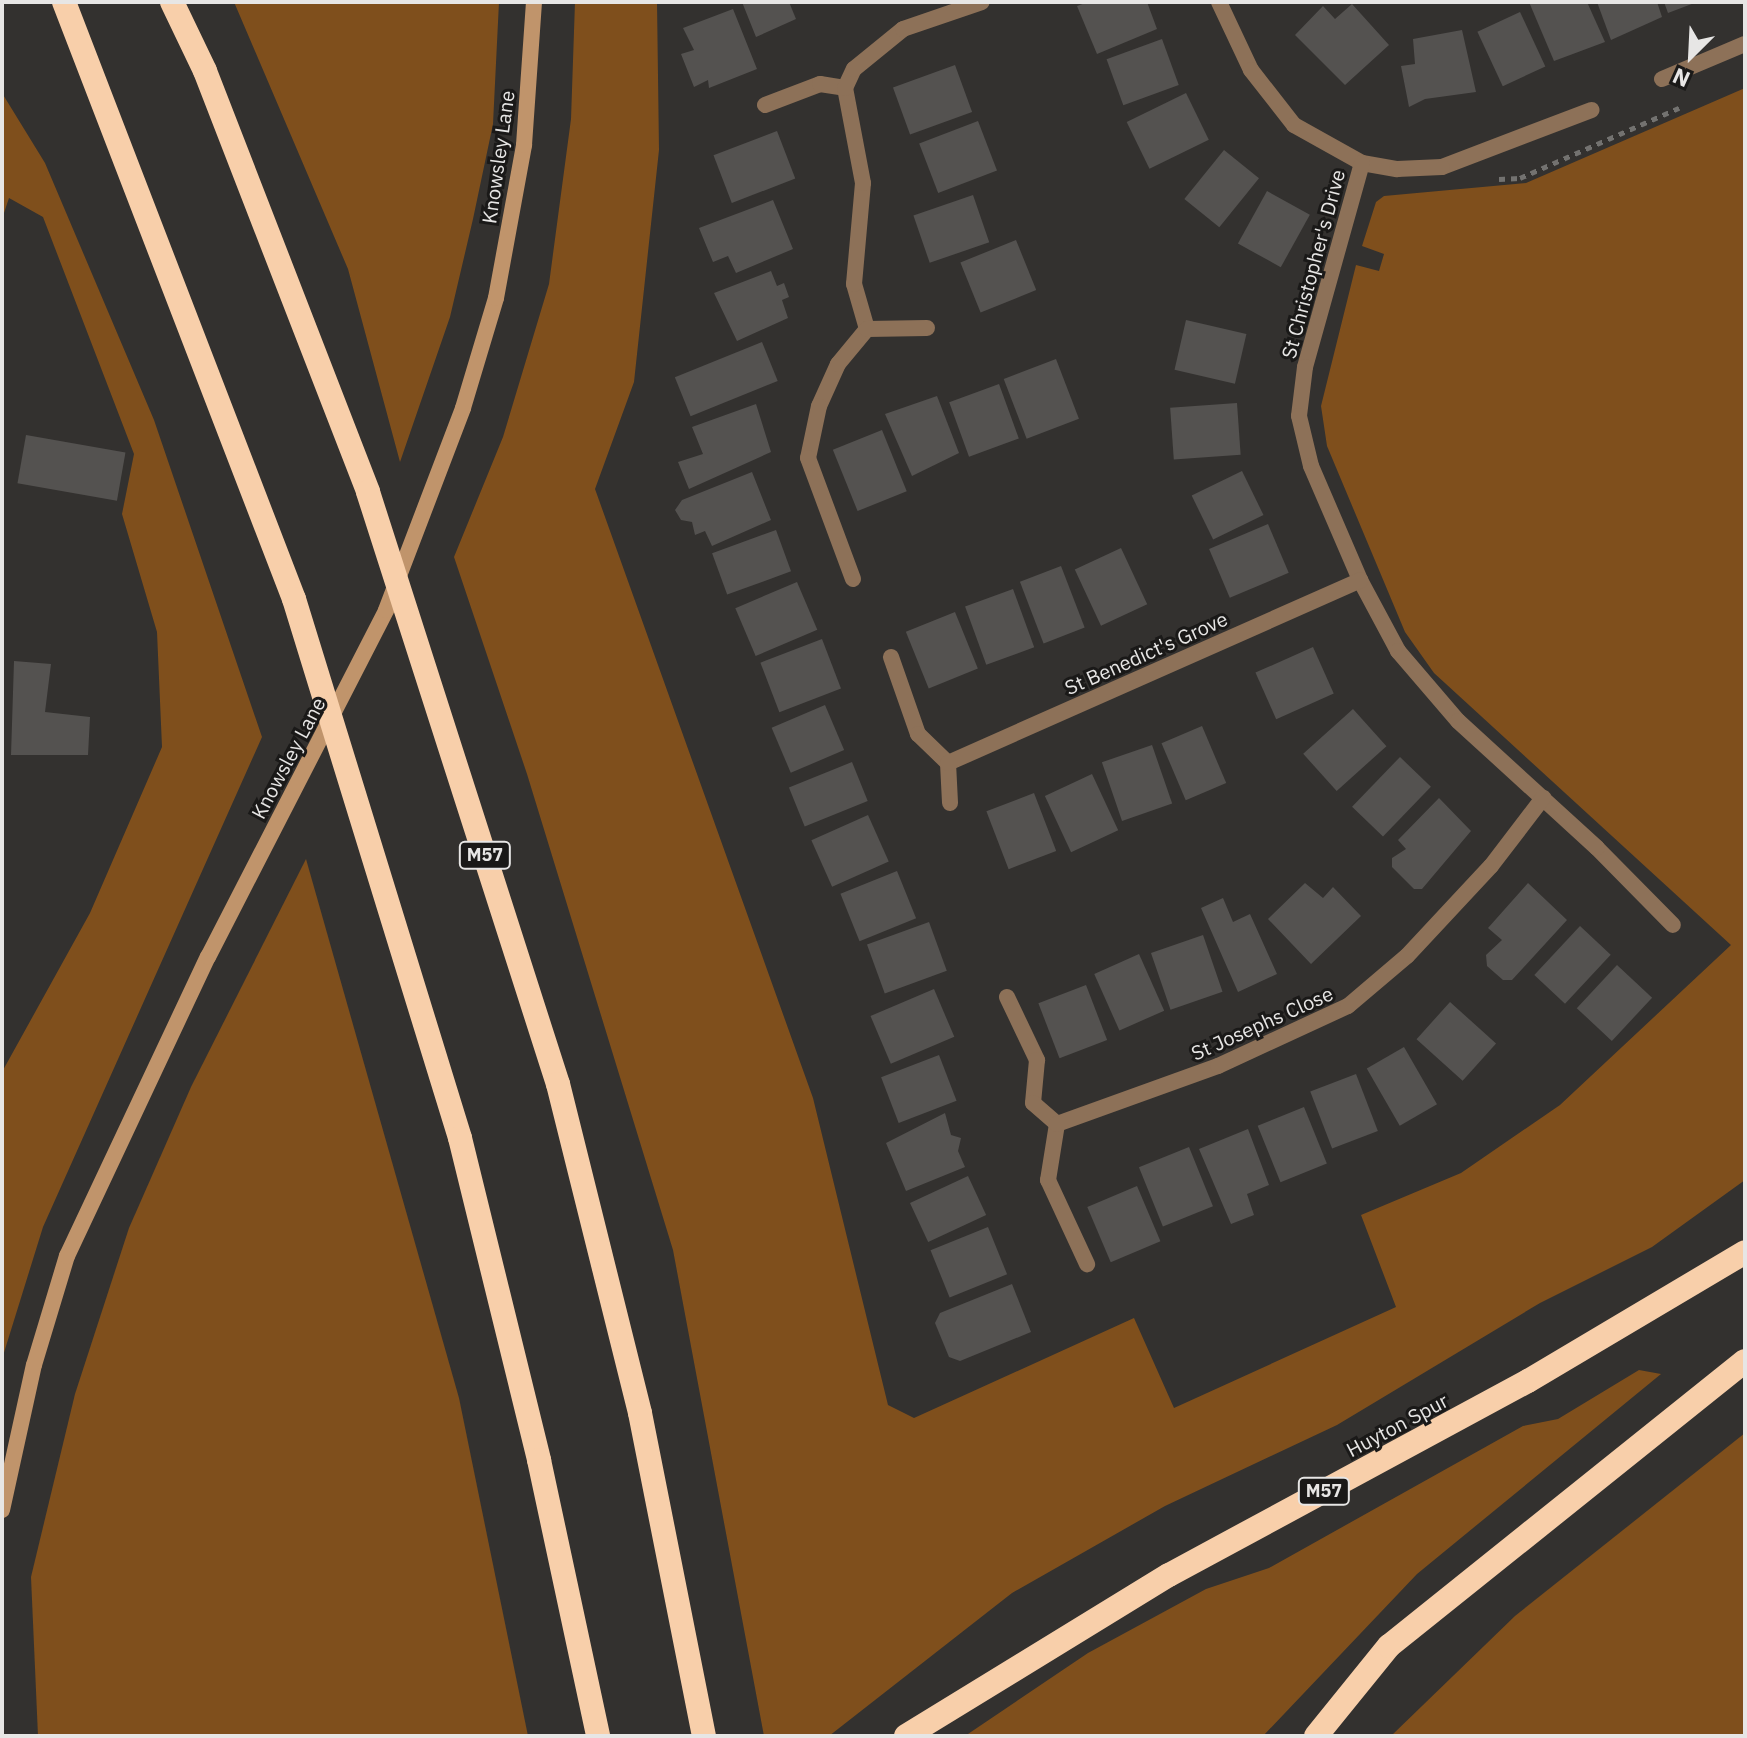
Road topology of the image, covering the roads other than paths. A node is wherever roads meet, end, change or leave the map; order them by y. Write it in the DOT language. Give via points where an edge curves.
graph roads {
  1 [pos="64,2"];
  2 [pos="172,2"];
  3 [pos="534,2"];
  4 [pos="982,2"];
  5 [pos="1219,2"];
  6 [pos="1745,44"];
  7 [pos="1662,79"];
  8 [pos="845,88"];
  9 [pos="765,105"];
  10 [pos="1591,110"];
  11 [pos="1362,163"];
  12 [pos="927,328"];
  13 [pos="867,329"];
  14 [pos="853,579"];
  15 [pos="1360,580"];
  16 [pos="891,657"];
  17 [pos="948,763"];
  18 [pos="1543,798"];
  19 [pos="950,803"];
  20 [pos="1673,925"];
  21 [pos="1007,997"];
  22 [pos="1057,1124"];
  23 [pos="1745,1252"];
  24 [pos="1087,1264"];
  25 [pos="1745,1361"];
  26 [pos="2,1510"];
  27 [pos="598,1736"];
  28 [pos="704,1736"];
  29 [pos="906,1736"];
  30 [pos="1316,1736"];
  1 -- 27 [label="highway" via="294,599 455,1123 539,1460"];
  2 -- 28 [label="highway, M57" via="205,71 368,492 558,1084 640,1413"];
  3 -- 26 [label="main road, Knowsley Lane" via="524,145 496,298 463,408 386,610 208,957 67,1256 34,1365"];
  4 -- 8 [label="street" via="903,29 854,69"];
  5 -- 11 [label="street, St Christopher's Drive" via="1251,70 1294,125"];
  6 -- 7 [label="street"];
  8 -- 9 [label="street" via="820,84"];
  8 -- 13 [label="street" via="863,183 854,284"];
  10 -- 11 [label="street, St Christopher's Drive" via="1442,167 1397,169"];
  11 -- 15 [label="street, St Christopher's Drive" via="1305,367 1299,416 1311,466"];
  12 -- 13 [label="street"];
  13 -- 14 [label="street" via="838,364 819,406 808,458"];
  15 -- 17 [label="street, St Benedict's Grove"];
  15 -- 18 [label="street, St Christopher's Drive" via="1398,651 1458,721"];
  16 -- 17 [label="street" via="918,734"];
  17 -- 19 [label="street"];
  18 -- 20 [label="street, St Christopher's Drive"];
  18 -- 22 [label="street, St Josephs Close" via="1491,866 1418,945 1348,1006 1218,1066"];
  21 -- 22 [label="street" via="1037,1060 1033,1103"];
  22 -- 24 [label="street" via="1048,1180"];
  23 -- 29 [label="highway, Huyton Spur / M57" via="1528,1381 1169,1575"];
  25 -- 30 [label="highway" via="1389,1646"];
}
